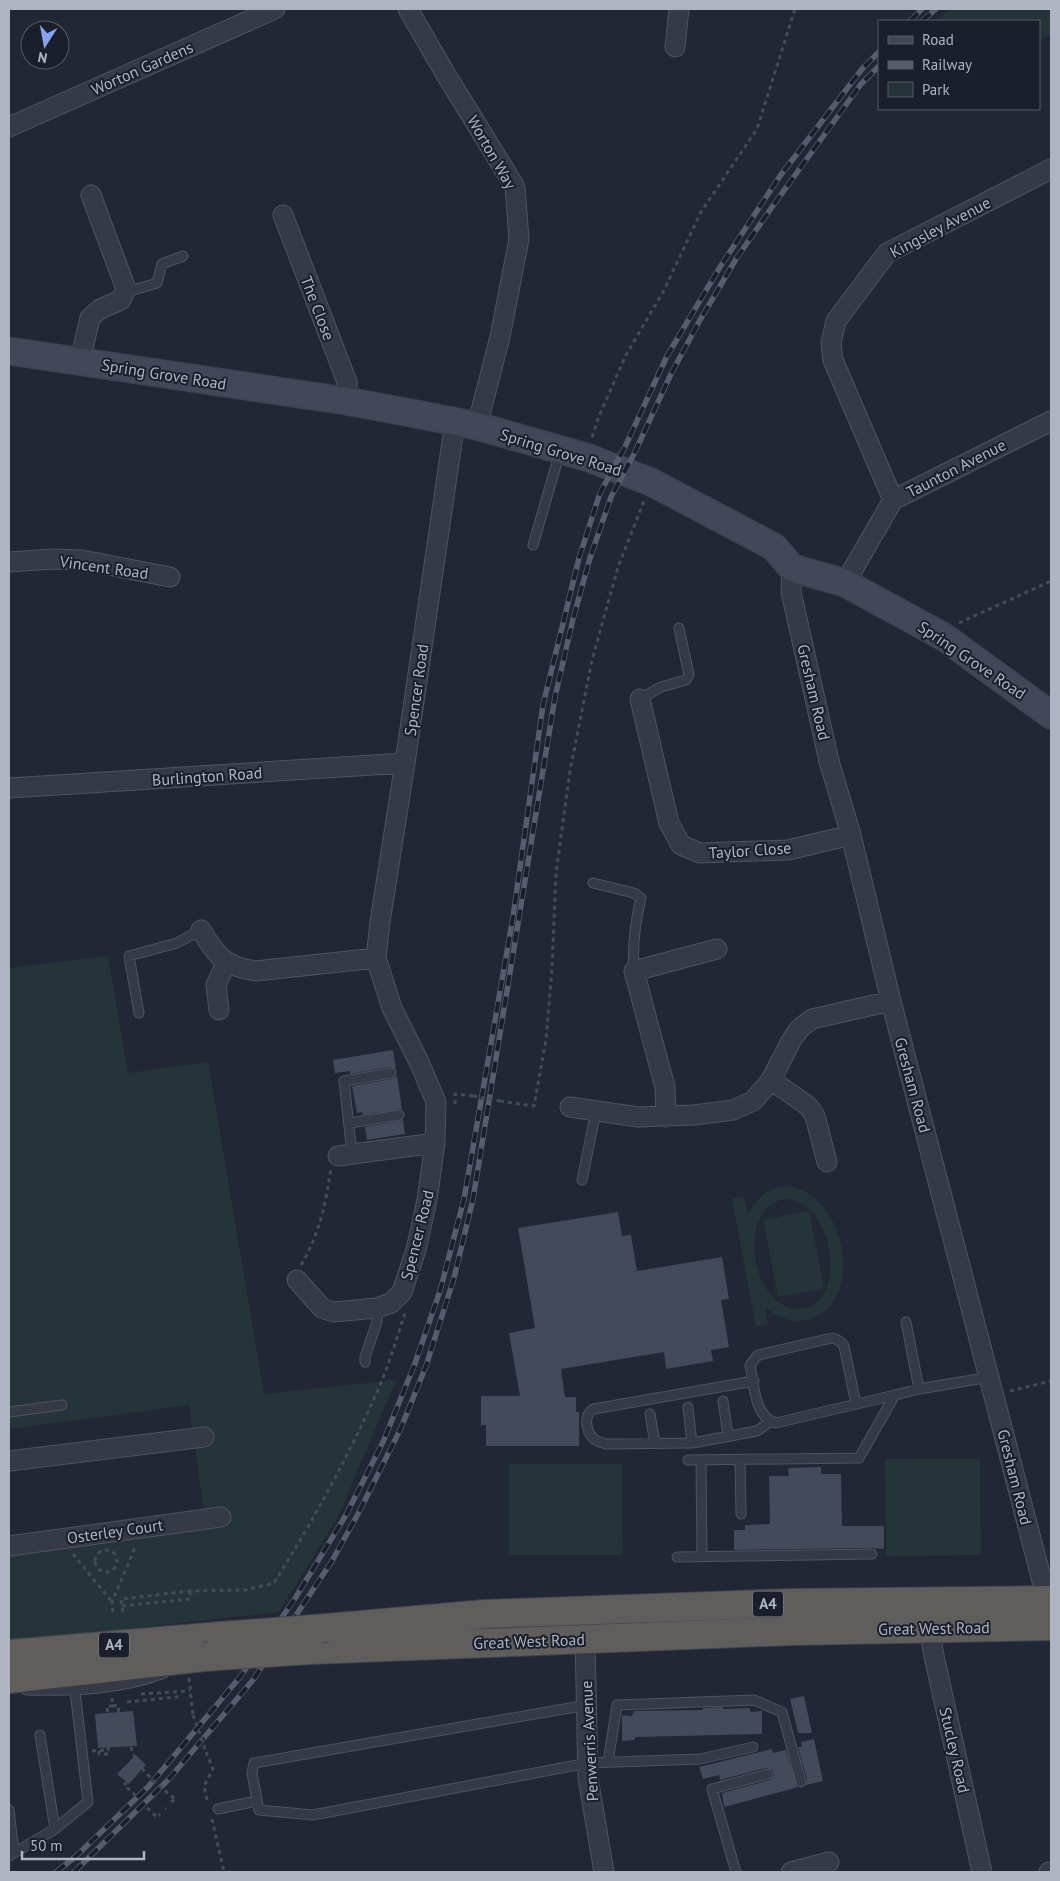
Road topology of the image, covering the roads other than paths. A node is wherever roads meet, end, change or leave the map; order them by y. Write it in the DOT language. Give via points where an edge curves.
graph roads {
  1 [pos="275,9"];
  2 [pos="408,9"];
  3 [pos="679,9"];
  4 [pos="675,47"];
  5 [pos="9,127"];
  6 [pos="1051,169"];
  7 [pos="91,195"];
  8 [pos="283,215"];
  9 [pos="183,256"];
  10 [pos="126,289"];
  11 [pos="9,351"];
  12 [pos="80,361"];
  13 [pos="346,401"];
  14 [pos="1051,421"];
  15 [pos="466,424"];
  16 [pos="560,449"];
  17 [pos="893,500"];
  18 [pos="533,545"];
  19 [pos="9,562"];
  20 [pos="792,568"];
  21 [pos="170,577"];
  22 [pos="845,583"];
  23 [pos="679,628"];
  24 [pos="640,699"];
  25 [pos="1051,715"];
  26 [pos="405,763"];
  27 [pos="9,788"];
  28 [pos="851,835"];
  29 [pos="593,883"];
  30 [pos="201,930"];
  31 [pos="717,949"];
  32 [pos="376,958"];
  33 [pos="226,962"];
  34 [pos="634,970"];
  35 [pos="891,1001"];
  36 [pos="219,1010"];
  37 [pos="139,1013"];
  38 [pos="392,1073"];
  39 [pos="771,1080"];
  40 [pos="570,1107"];
  41 [pos="596,1111"];
  42 [pos="399,1115"];
  43 [pos="666,1117"];
  44 [pos="350,1123"];
  45 [pos="435,1144"];
  46 [pos="345,1155"];
  47 [pos="827,1162"];
  48 [pos="582,1180"];
  49 [pos="297,1280"];
  50 [pos="377,1308"];
  51 [pos="906,1322"];
  52 [pos="365,1362"];
  53 [pos="754,1380"];
  54 [pos="993,1386"];
  55 [pos="919,1389"];
  56 [pos="895,1395"];
  57 [pos="723,1401"];
  58 [pos="856,1404"];
  59 [pos="62,1405"];
  60 [pos="688,1407"];
  61 [pos="9,1412"];
  62 [pos="650,1414"];
  63 [pos="771,1421"];
  64 [pos="728,1436"];
  65 [pos="204,1437"];
  66 [pos="655,1443"];
  67 [pos="692,1443"];
  68 [pos="688,1460"];
  69 [pos="701,1460"];
  70 [pos="740,1460"];
  71 [pos="9,1461"];
  72 [pos="741,1514"];
  73 [pos="221,1517"];
  74 [pos="9,1546"];
  75 [pos="872,1554"];
  76 [pos="678,1557"];
  77 [pos="702,1557"];
  78 [pos="1050,1609"];
  79 [pos="929,1627"];
  80 [pos="585,1639"];
  81 [pos="204,1655"];
  82 [pos="11,1664"];
  83 [pos="75,1691"];
  84 [pos="587,1705"];
  85 [pos="40,1735"];
  86 [pos="754,1747"];
  87 [pos="588,1762"];
  88 [pos="608,1762"];
  89 [pos="768,1774"];
  90 [pos="801,1782"];
  91 [pos="257,1801"];
  92 [pos="218,1809"];
  93 [pos="9,1810"];
  94 [pos="55,1829"];
  95 [pos="11,1854"];
  96 [pos="828,1862"];
  97 [pos="603,1872"];
  98 [pos="736,1872"];
  99 [pos="791,1872"];
  100 [pos="982,1872"];
  1 -- 5 [label="street, Worton Gardens"];
  2 -- 15 [label="street, Worton Way" via="515,187 520,239 500,337"];
  3 -- 4 [label="street"];
  6 -- 17 [label="street, Kingsley Avenue" via="887,253 836,321 831,343 833,360"];
  7 -- 10 [label="street"];
  8 -- 13 [label="street, The Close" via="347,382"];
  9 -- 10 [label="lane" via="162,264 157,283"];
  10 -- 12 [label="street" via="121,300 100,309 90,318"];
  11 -- 12 [label="main road, Spring Grove Road"];
  12 -- 13 [label="main road, Spring Grove Road"];
  13 -- 15 [label="main road, Spring Grove Road"];
  14 -- 17 [label="street, Taunton Avenue"];
  15 -- 16 [label="main road, Spring Grove Road"];
  15 -- 26 [label="street, Spencer Road"];
  16 -- 18 [label="lane"];
  16 -- 20 [label="main road, Spring Grove Road" via="651,482 774,547"];
  17 -- 22 [label="street, Taunton Avenue"];
  19 -- 21 [label="street, Vincent Road" via="82,560"];
  20 -- 22 [label="main road, Spring Grove Road"];
  20 -- 28 [label="street, Gresham Road" via="791,592 829,761"];
  22 -- 25 [label="main road, Spring Grove Road" via="944,637"];
  23 -- 24 [label="lane" via="689,675 686,680 661,687"];
  24 -- 28 [label="street, Taylor Close" via="669,823 681,845 700,853 788,850"];
  26 -- 27 [label="street, Burlington Road"];
  26 -- 32 [label="street, Spencer Road"];
  28 -- 35 [label="street, Gresham Road"];
  29 -- 34 [label="lane" via="634,893 641,898 632,948"];
  30 -- 33 [label="street" via="210,946"];
  30 -- 37 [label="lane" via="178,943 129,956"];
  31 -- 34 [label="street"];
  32 -- 33 [label="street" via="256,971 240,969"];
  32 -- 45 [label="street, Spencer Road" via="392,1008 436,1102"];
  33 -- 36 [label="street" via="216,985"];
  34 -- 43 [label="street" via="665,1087"];
  35 -- 39 [label="street" via="812,1019 799,1029"];
  35 -- 54 [label="street, Gresham Road"];
  38 -- 44 [label="lane" via="344,1080"];
  39 -- 43 [label="street" via="753,1101 733,1110"];
  39 -- 47 [label="street" via="808,1106 815,1116"];
  40 -- 41 [label="street"];
  41 -- 43 [label="street"];
  41 -- 48 [label="lane"];
  42 -- 44 [label="lane"];
  44 -- 46 [label="lane"];
  45 -- 46 [label="street"];
  45 -- 50 [label="street, Spencer Road" via="416,1250 402,1292 391,1303"];
  49 -- 50 [label="street, Spencer Road" via="322,1308 333,1312"];
  50 -- 52 [label="lane" via="377,1322"];
  51 -- 55 [label="lane"];
  53 -- 58 [label="lane" via="750,1365 758,1354 832,1338 844,1346"];
  53 -- 63 [label="lane" via="760,1410"];
  53 -- 66 [label="lane" via="594,1409 587,1417 587,1429 597,1441 606,1444"];
  54 -- 55 [label="lane"];
  54 -- 78 [label="street, Gresham Road"];
  55 -- 56 [label="lane"];
  56 -- 58 [label="lane"];
  56 -- 70 [label="lane" via="859,1458"];
  57 -- 64 [label="lane"];
  58 -- 63 [label="lane" via="776,1423"];
  59 -- 61 [label="lane"];
  60 -- 67 [label="lane"];
  62 -- 66 [label="lane"];
  63 -- 64 [label="lane" via="757,1431"];
  64 -- 67 [label="lane"];
  65 -- 71 [label="street"];
  66 -- 67 [label="lane"];
  68 -- 69 [label="lane"];
  69 -- 70 [label="lane"];
  69 -- 77 [label="lane"];
  70 -- 72 [label="lane"];
  73 -- 74 [label="street, Osterley Court"];
  75 -- 77 [label="lane"];
  76 -- 77 [label="lane"];
  78 -- 79 [label="highway, Great West Road / A4"];
  78 -- 81 [label="highway, Great West Road / A4, bridge" via="792,1603 485,1614 327,1628"];
  79 -- 80 [label="highway, Great West Road / A4"];
  79 -- 100 [label="street, Stucley Road"];
  80 -- 81 [label="highway, Great West Road / A4, bridge"];
  80 -- 84 [label="street, Penwerris Avenue"];
  81 -- 82 [label="highway, Great West Road / A4"];
  81 -- 83 [label="lane" via="145,1680"];
  82 -- 83 [label="lane"];
  83 -- 94 [label="lane" via="88,1802"];
  84 -- 87 [label="street, Penwerris Avenue"];
  84 -- 91 [label="lane" via="254,1763 252,1773"];
  85 -- 94 [label="lane"];
  86 -- 88 [label="lane" via="700,1759"];
  87 -- 88 [label="lane"];
  87 -- 91 [label="lane" via="313,1815 259,1810"];
  87 -- 97 [label="street, Penwerris Avenue" via="591,1805"];
  88 -- 90 [label="lane" via="617,1704 754,1700 782,1712"];
  89 -- 98 [label="lane" via="712,1789"];
  91 -- 92 [label="lane"];
  93 -- 95 [label="lane"];
  94 -- 95 [label="lane"];
  96 -- 99 [label="street"];
}
